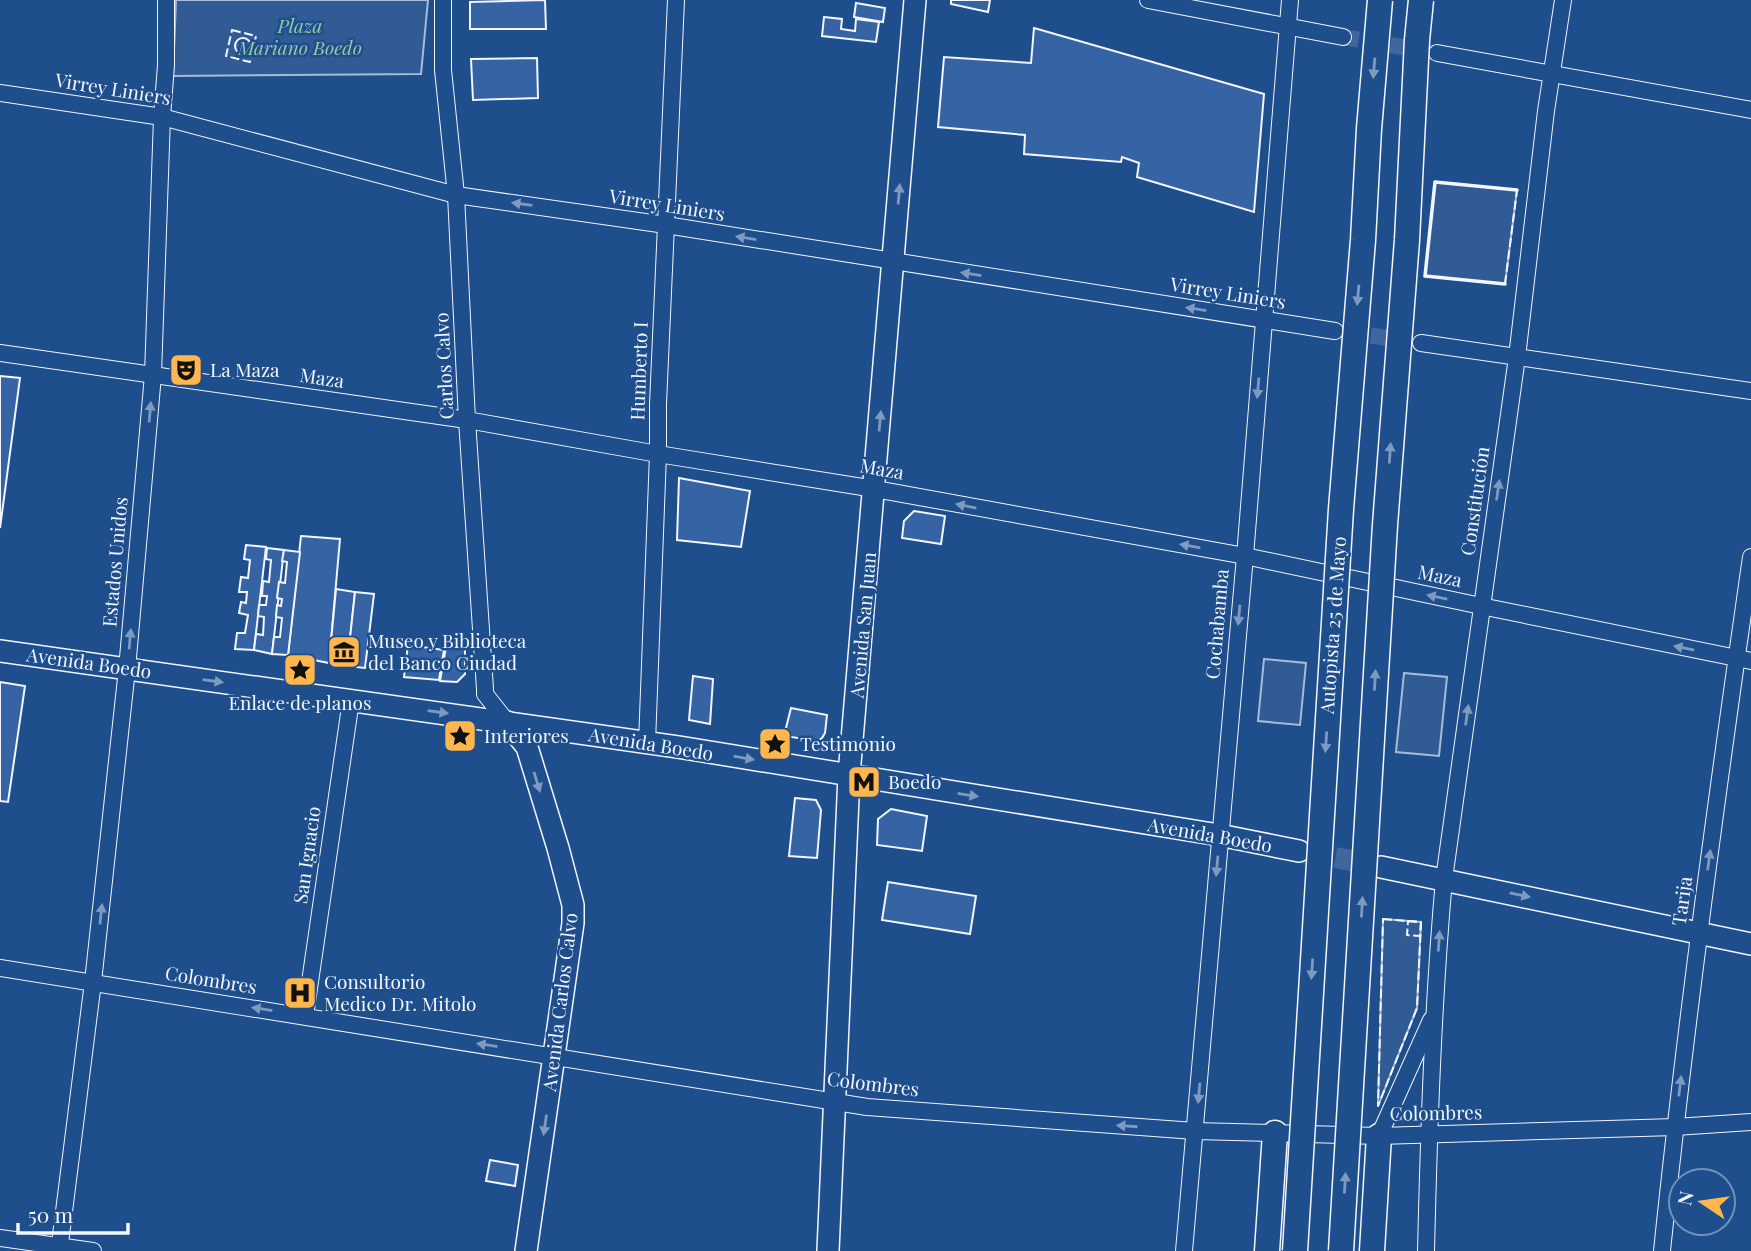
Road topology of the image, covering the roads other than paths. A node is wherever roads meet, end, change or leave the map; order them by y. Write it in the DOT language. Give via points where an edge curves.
graph roads {
  1 [pos="166,0"];
  2 [pos="443,0"];
  3 [pos="676,0"];
  4 [pos="915,0"];
  5 [pos="1149,0"];
  6 [pos="1290,0"];
  7 [pos="1380,0"];
  8 [pos="1421,0"];
  9 [pos="1563,0"];
  10 [pos="1287,27"];
  11 [pos="1343,37"];
  12 [pos="1437,53"];
  13 [pos="1551,73"];
  14 [pos="0,93"];
  15 [pos="1751,110"];
  16 [pos="162,117"];
  17 [pos="456,195"];
  18 [pos="666,225"];
  19 [pos="893,262"];
  20 [pos="1263,320"];
  21 [pos="1335,331"];
  22 [pos="1421,343"];
  23 [pos="0,353"];
  24 [pos="1517,357"];
  25 [pos="153,375"];
  26 [pos="1751,391"];
  27 [pos="467,420"];
  28 [pos="658,454"];
  29 [pos="875,489"];
  30 [pos="1245,556"];
  31 [pos="1751,557"];
  32 [pos="1481,607"];
  33 [pos="0,651"];
  34 [pos="1744,660"];
  35 [pos="127,669"];
  36 [pos="351,700"];
  37 [pos="507,722"];
  38 [pos="647,743"];
  39 [pos="849,775"];
  40 [pos="1219,835"];
  41 [pos="1299,851"];
  42 [pos="1381,867"];
  43 [pos="1444,879"];
  44 [pos="1699,933"];
  45 [pos="1751,944"];
  46 [pos="0,968"];
  47 [pos="93,982"];
  48 [pos="1436,1009"];
  49 [pos="305,1016"];
  50 [pos="554,1056"];
  51 [pos="834,1102"];
  52 [pos="1751,1122"];
  53 [pos="1675,1127"];
  54 [pos="1195,1131"];
  55 [pos="1275,1133"];
  56 [pos="1429,1135"];
  57 [pos="1379,1136"];
  58 [pos="0,1238"];
  59 [pos="59,1248"];
  60 [pos="93,1251"];
  61 [pos="526,1251"];
  62 [pos="828,1251"];
  63 [pos="1184,1251"];
  64 [pos="1267,1251"];
  65 [pos="1295,1251"];
  66 [pos="1341,1251"];
  67 [pos="1372,1251"];
  68 [pos="1426,1251"];
  69 [pos="1662,1251"];
  1 -- 16 [label="street, Estados Unidos"];
  2 -- 17 [label="street, Carlos Calvo" via="443,69"];
  3 -- 18 [label="street, Humberto I"];
  19 -- 4 [label="main road, Avenida San Juan, one-way"];
  5 -- 10 [label="street"];
  6 -- 10 [label="street, Cochabamba"];
  7 -- 65 [label="highway, Autopista 25 de Mayo, one-way, bridge" via="1341,509"];
  66 -- 8 [label="highway, one-way, bridge"];
  9 -- 13 [label="street, Constitución"];
  10 -- 11 [label="street"];
  10 -- 20 [label="street, Cochabamba"];
  12 -- 13 [label="street"];
  13 -- 15 [label="street"];
  13 -- 24 [label="street, Constitución"];
  14 -- 16 [label="street, Virrey Liniers"];
  16 -- 17 [label="street, Virrey Liniers"];
  16 -- 25 [label="street, Estados Unidos"];
  18 -- 17 [label="street, Virrey Liniers, one-way"];
  17 -- 27 [label="street, Carlos Calvo"];
  19 -- 18 [label="street, Virrey Liniers, one-way"];
  18 -- 28 [label="street, Humberto I"];
  20 -- 19 [label="street, Virrey Liniers, one-way"];
  29 -- 19 [label="main road, Avenida San Juan, one-way"];
  20 -- 21 [label="street, Virrey Liniers"];
  20 -- 30 [label="street, Cochabamba, one-way"];
  22 -- 24 [label="street"];
  23 -- 25 [label="street, Maza"];
  24 -- 26 [label="street"];
  32 -- 24 [label="street, Constitución, one-way"];
  25 -- 27 [label="street, Maza"];
  35 -- 25 [label="street, Estados Unidos, one-way"];
  27 -- 28 [label="street, Maza"];
  27 -- 37 [label="street, Carlos Calvo" via="485,694"];
  28 -- 29 [label="street, Maza"];
  28 -- 38 [label="street, Humberto I"];
  30 -- 29 [label="street, Maza, one-way"];
  29 -- 39 [label="main road, Avenida San Juan"];
  32 -- 30 [label="street, Maza, one-way"];
  30 -- 40 [label="street, Cochabamba, one-way"];
  31 -- 34 [label="street, Tarija"];
  34 -- 32 [label="street, Maza, one-way"];
  43 -- 32 [label="street, Constitución, one-way"];
  33 -- 35 [label="main road, Avenida Boedo"];
  44 -- 34 [label="street, Tarija, one-way"];
  35 -- 36 [label="main road, Avenida Boedo, one-way"];
  47 -- 35 [label="street, Estados Unidos, one-way"];
  36 -- 37 [label="main road, Avenida Boedo, one-way"];
  36 -- 49 [label="street, San Ignacio"];
  37 -- 38 [label="main road, Avenida Boedo"];
  37 -- 50 [label="main road, Avenida Carlos Calvo, one-way" via="527,747 573,905"];
  38 -- 39 [label="main road, Avenida Boedo, one-way"];
  39 -- 40 [label="main road, Avenida Boedo, one-way"];
  39 -- 51 [label="main road, Avenida San Juan"];
  40 -- 41 [label="main road, Avenida Boedo"];
  40 -- 54 [label="street, Cochabamba, one-way"];
  42 -- 43 [label="main road"];
  43 -- 44 [label="main road, one-way"];
  48 -- 43 [label="street, Constitución, one-way"];
  44 -- 45 [label="main road"];
  53 -- 44 [label="street, Tarija, one-way"];
  46 -- 47 [label="street, Colombres"];
  49 -- 47 [label="street, Colombres, one-way"];
  47 -- 59 [label="street, Estados Unidos"];
  48 -- 56 [label="street, Constitución"];
  48 -- 57 [label="street, Constitución"];
  50 -- 49 [label="street, Colombres, one-way"];
  50 -- 51 [label="street, Colombres"];
  50 -- 61 [label="main road, Avenida Carlos Calvo, one-way"];
  54 -- 51 [label="street, Colombres, one-way"];
  51 -- 62 [label="main road, Avenida San Juan"];
  52 -- 53 [label="street, Colombres"];
  53 -- 56 [label="street, Colombres"];
  53 -- 69 [label="street, Tarija"];
  54 -- 55 [label="street, Colombres"];
  54 -- 63 [label="street, Cochabamba"];
  55 -- 57 [label="street, Colombres"];
  55 -- 64 [label="highway"];
  56 -- 57 [label="street, Colombres"];
  56 -- 68 [label="street, Constitución"];
  57 -- 67 [label="highway"];
  58 -- 59 [label="street"];
  59 -- 60 [label="street"];
}
